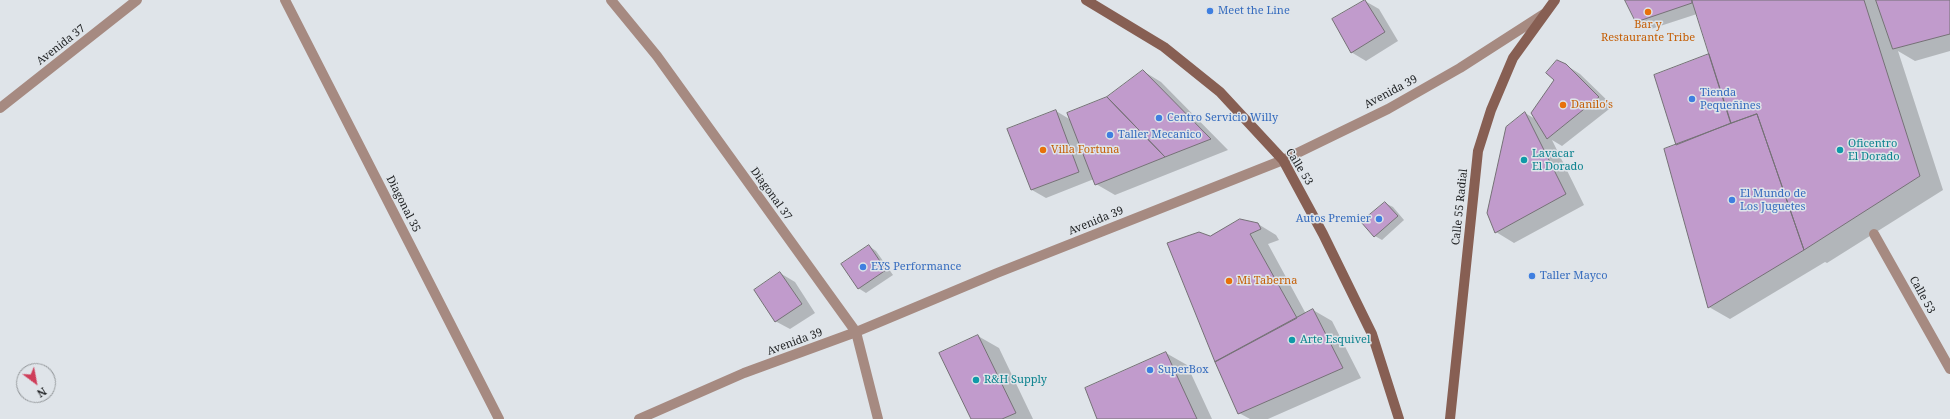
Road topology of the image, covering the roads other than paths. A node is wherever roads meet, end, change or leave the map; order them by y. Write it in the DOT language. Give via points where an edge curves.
graph roads {
  1 [pos="137,0"];
  2 [pos="285,0"];
  3 [pos="611,0"];
  4 [pos="1086,0"];
  5 [pos="1555,0"];
  6 [pos="1546,13"];
  7 [pos="0,108"];
  8 [pos="1283,160"];
  9 [pos="1874,234"];
  10 [pos="856,332"];
  11 [pos="1950,369"];
  12 [pos="499,419"];
  13 [pos="639,419"];
  14 [pos="878,419"];
  15 [pos="1399,419"];
  16 [pos="1450,419"];
  1 -- 7 [label="street, Avenida 37"];
  2 -- 12 [label="street, Diagonal 35"];
  3 -- 10 [label="street, Diagonal 37" via="657,56"];
  4 -- 8 [label="main road, Calle 53" via="1171,52 1220,92"];
  5 -- 6 [label="main road, Calle 55 Radial"];
  6 -- 8 [label="street, Avenida 39" via="1460,68 1388,108"];
  6 -- 16 [label="main road, Calle 55 Radial" via="1513,58 1491,110 1478,151"];
  8 -- 10 [label="street, Avenida 39" via="997,273"];
  8 -- 15 [label="main road, Calle 53" via="1372,334"];
  9 -- 11 [label="street, Calle 53"];
  10 -- 13 [label="street, Avenida 39" via="744,374"];
  10 -- 14 [label="street, Diagonal 37"];
}
